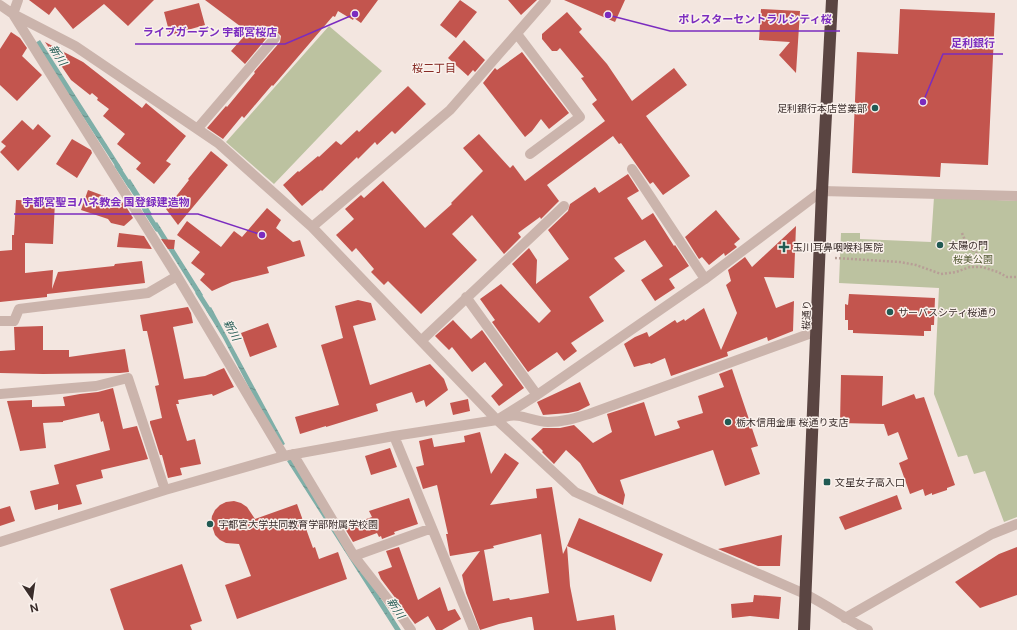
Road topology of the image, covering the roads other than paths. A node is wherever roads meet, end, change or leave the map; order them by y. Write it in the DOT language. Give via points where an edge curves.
graph roads {
  1 [pos="18,0"];
  2 [pos="546,0"];
  3 [pos="832,0"];
  4 [pos="0,5"];
  5 [pos="13,14"];
  6 [pos="516,34"];
  7 [pos="275,38"];
  8 [pos="198,128"];
  9 [pos="530,154"];
  10 [pos="632,169"];
  11 [pos="822,191"];
  12 [pos="1017,196"];
  13 [pos="564,206"];
  14 [pos="312,227"];
  15 [pos="177,276"];
  16 [pos="705,279"];
  17 [pos="466,297"];
  18 [pos="0,321"];
  19 [pos="817,331"];
  20 [pos="422,340"];
  21 [pos="0,394"];
  22 [pos="537,394"];
  23 [pos="497,420"];
  24 [pos="394,436"];
  25 [pos="289,455"];
  26 [pos="165,490"];
  27 [pos="1017,524"];
  28 [pos="432,528"];
  29 [pos="0,542"];
  30 [pos="354,556"];
  31 [pos="805,594"];
  32 [pos="845,618"];
  33 [pos="411,630"];
  34 [pos="474,630"];
  35 [pos="804,630"];
  36 [pos="868,630"];
  1 -- 5 [label="street"];
  2 -- 6 [label="street"];
  3 -- 11 [label="highway, 桜通り"];
  4 -- 5 [label="street"];
  5 -- 8 [label="street" via="75,46"];
  5 -- 15 [label="street"];
  6 -- 9 [label="street" via="580,117"];
  6 -- 14 [label="street" via="450,110"];
  7 -- 8 [label="street"];
  8 -- 14 [label="street" via="218,142"];
  10 -- 16 [label="street"];
  11 -- 12 [label="street"];
  11 -- 16 [label="street"];
  11 -- 19 [label="highway, 桜通り"];
  13 -- 17 [label="street"];
  14 -- 20 [label="street"];
  15 -- 18 [label="street" via="148,293 19,309 14,321"];
  15 -- 25 [label="street"];
  16 -- 22 [label="street"];
  17 -- 20 [label="street"];
  17 -- 22 [label="street"];
  19 -- 23 [label="street" via="589,414 547,422 520,416"];
  19 -- 31 [label="highway, 桜通り"];
  20 -- 23 [label="street"];
  21 -- 26 [label="street" via="96,386 128,378"];
  22 -- 23 [label="street"];
  23 -- 24 [label="street"];
  23 -- 31 [label="street" via="575,492"];
  24 -- 25 [label="street"];
  24 -- 28 [label="street"];
  25 -- 26 [label="street"];
  25 -- 30 [label="street"];
  26 -- 29 [label="street"];
  27 -- 32 [label="street" via="992,534"];
  28 -- 30 [label="street"];
  28 -- 34 [label="street"];
  30 -- 33 [label="street"];
  31 -- 32 [label="street"];
  31 -- 35 [label="highway, 桜通り"];
  32 -- 36 [label="street"];
}
